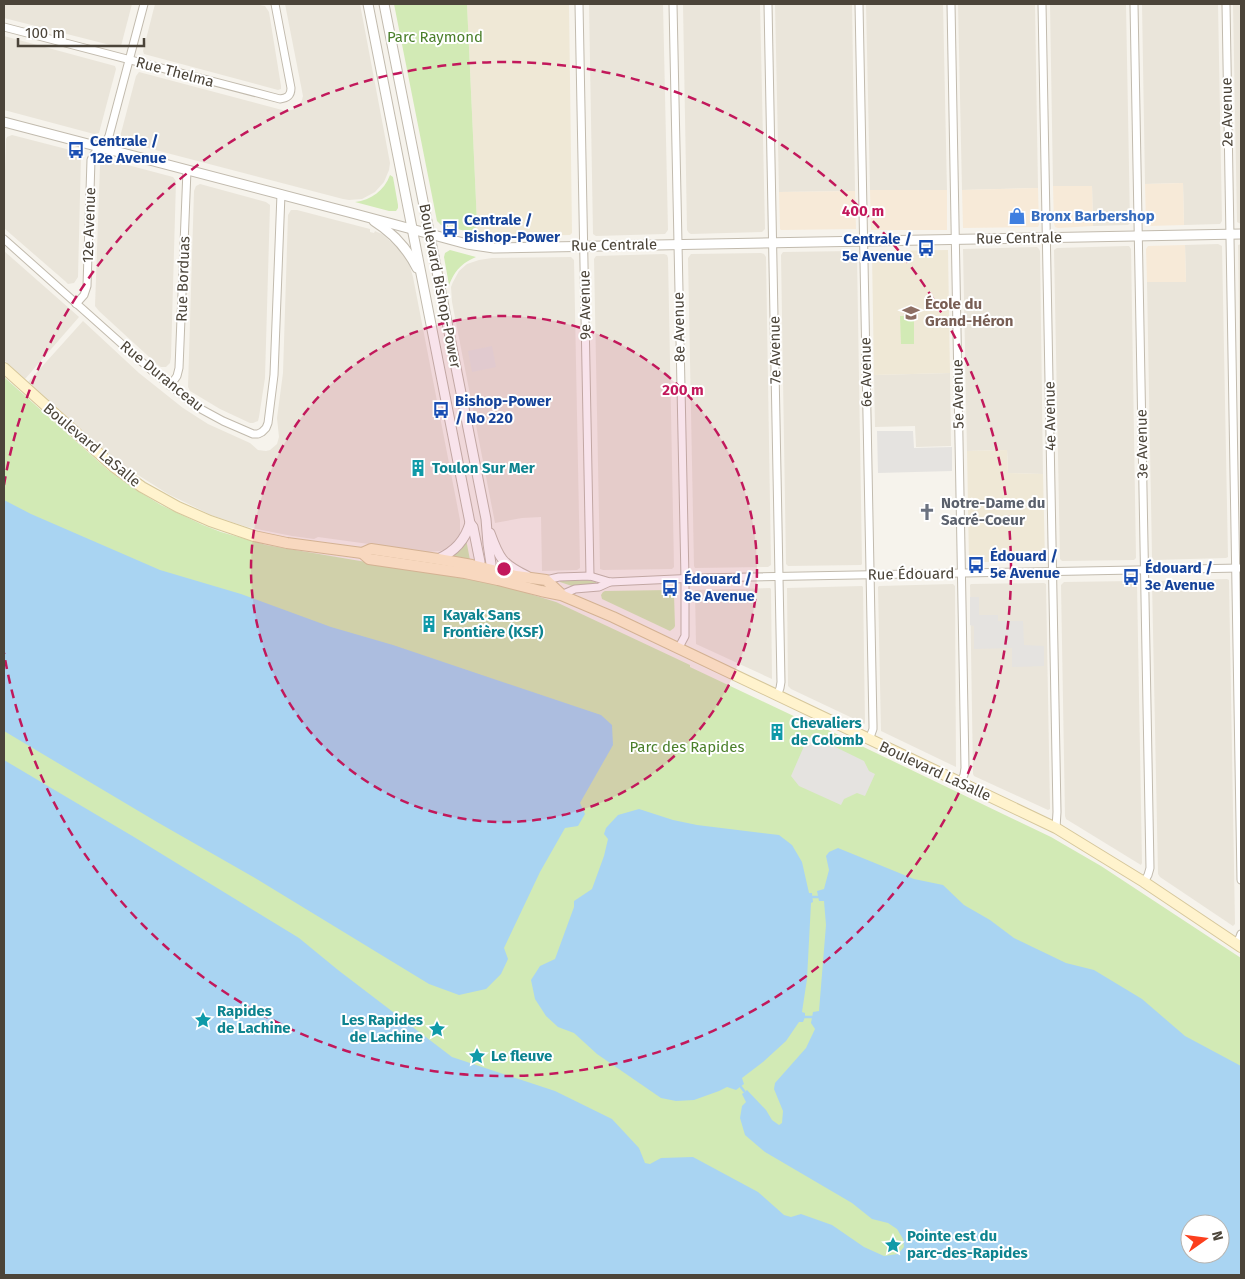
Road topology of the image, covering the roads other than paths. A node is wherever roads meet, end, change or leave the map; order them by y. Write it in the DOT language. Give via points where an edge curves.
graph roads {
  1 [pos="144,4"];
  2 [pos="275,4"];
  3 [pos="368,4"];
  4 [pos="384,4"];
  5 [pos="579,4"];
  6 [pos="673,4"];
  7 [pos="768,4"];
  8 [pos="859,4"];
  9 [pos="951,4"];
  10 [pos="1042,4"];
  11 [pos="1134,4"];
  12 [pos="1226,4"];
  13 [pos="4,27"];
  14 [pos="129,60"];
  15 [pos="4,122"];
  16 [pos="99,147"];
  17 [pos="186,170"];
  18 [pos="281,194"];
  19 [pos="368,217"];
  20 [pos="413,230"];
  21 [pos="430,234"];
  22 [pos="1230,234"];
  23 [pos="1241,234"];
  24 [pos="1138,236"];
  25 [pos="1047,237"];
  26 [pos="4,239"];
  27 [pos="955,239"];
  28 [pos="863,241"];
  29 [pos="772,243"];
  30 [pos="678,244"];
  31 [pos="584,246"];
  32 [pos="422,278"];
  33 [pos="76,304"];
  34 [pos="4,368"];
  35 [pos="170,386"];
  36 [pos="486,522"];
  37 [pos="470,523"];
  38 [pos="362,554"];
  39 [pos="438,559"];
  40 [pos="1239,568"];
  41 [pos="1144,570"];
  42 [pos="1053,571"];
  43 [pos="962,573"];
  44 [pos="484,574"];
  45 [pos="870,575"];
  46 [pos="590,576"];
  47 [pos="779,576"];
  48 [pos="529,577"];
  49 [pos="685,578"];
  50 [pos="546,580"];
  51 [pos="610,582"];
  52 [pos="561,595"];
  53 [pos="678,649"];
  54 [pos="777,696"];
  55 [pos="869,740"];
  56 [pos="960,783"];
  57 [pos="1056,828"];
  58 [pos="1241,880"];
  59 [pos="1144,882"];
  60 [pos="1240,942"];
  1 -- 14 [label="street, 12e Avenue"];
  2 -- 14 [label="street, Rue Thelma" via="291,88 288,97 275,98"];
  3 -- 20 [label="street, Boulevard Bishop-Power"];
  4 -- 21 [label="street, Boulevard Bishop-Power"];
  5 -- 31 [label="street, 9e Avenue"];
  6 -- 30 [label="street, 8e Avenue"];
  7 -- 29 [label="street, 7e Avenue"];
  8 -- 28 [label="street, 6e Avenue"];
  9 -- 27 [label="street, 5e Avenue"];
  10 -- 25 [label="street, 4e Avenue"];
  11 -- 24 [label="street, 3e Avenue"];
  12 -- 22 [label="street, 2e Avenue"];
  13 -- 14 [label="street, Rue Thelma"];
  14 -- 16 [label="street, 12e Avenue" via="109,136"];
  15 -- 16 [label="street, Rue Centrale"];
  16 -- 17 [label="street, Rue Centrale"];
  16 -- 33 [label="street, 12e Avenue" via="91,160 86,289"];
  17 -- 18 [label="street, Rue Centrale"];
  17 -- 35 [label="street, Rue Borduas" via="180,368"];
  18 -- 19 [label="street, Rue Centrale"];
  18 -- 35 [label="street, Rue Duranceau" via="274,374 266,428 253,434 234,427 199,408"];
  19 -- 20 [label="street, Rue Centrale"];
  19 -- 32 [label="street" via="402,244"];
  20 -- 21 [label="street, Rue Centrale"];
  20 -- 32 [label="street, Boulevard Bishop-Power"];
  21 -- 31 [label="street, Rue Centrale" via="494,248"];
  21 -- 36 [label="street, Boulevard Bishop-Power"];
  22 -- 23 [label="street, Rue Centrale"];
  22 -- 24 [label="street, Rue Centrale"];
  22 -- 40 [label="street, 2e Avenue"];
  24 -- 25 [label="street, Rue Centrale"];
  24 -- 41 [label="street, 3e Avenue"];
  25 -- 27 [label="street, Rue Centrale"];
  25 -- 42 [label="street, 4e Avenue"];
  26 -- 33 [label="street, Rue Duranceau"];
  27 -- 28 [label="street, Rue Centrale"];
  27 -- 43 [label="street, 5e Avenue"];
  28 -- 29 [label="street, Rue Centrale"];
  28 -- 45 [label="street, 6e Avenue"];
  29 -- 30 [label="street, Rue Centrale"];
  29 -- 47 [label="street, 7e Avenue"];
  30 -- 31 [label="street, Rue Centrale"];
  30 -- 49 [label="street, 8e Avenue"];
  31 -- 46 [label="street, 9e Avenue"];
  32 -- 37 [label="street, Boulevard Bishop-Power"];
  33 -- 35 [label="street, Rue Duranceau"];
  34 -- 38 [label="main road, Boulevard LaSalle" via="114,467 178,507 254,536"];
  36 -- 44 [label="street, Boulevard Bishop-Power" via="492,564"];
  36 -- 48 [label="street" via="504,563"];
  37 -- 39 [label="street" via="461,543"];
  37 -- 44 [label="street, Boulevard Bishop-Power"];
  38 -- 39 [label="main road, Boulevard LaSalle" via="371,549"];
  38 -- 44 [label="main road, Boulevard LaSalle" via="369,559"];
  39 -- 44 [label="main road, Boulevard LaSalle"];
  40 -- 41 [label="street, Rue Édouard"];
  40 -- 58 [label="street, 2e Avenue"];
  41 -- 42 [label="street, Rue Édouard"];
  41 -- 59 [label="street, 3e Avenue" via="1150,868"];
  42 -- 43 [label="street, Rue Édouard"];
  42 -- 57 [label="street, 4e Avenue"];
  43 -- 45 [label="street, Rue Édouard"];
  43 -- 56 [label="street, 5e Avenue" via="965,768"];
  44 -- 48 [label="main road, Boulevard LaSalle"];
  44 -- 52 [label="main road, Boulevard LaSalle"];
  45 -- 47 [label="street, Rue Édouard"];
  45 -- 55 [label="street, 6e Avenue" via="873,728"];
  46 -- 50 [label="street, Rue Édouard"];
  46 -- 51 [label="street, Rue Édouard"];
  47 -- 49 [label="street, Rue Édouard"];
  47 -- 54 [label="street, 7e Avenue" via="781,684"];
  48 -- 50 [label="main road, Boulevard LaSalle"];
  49 -- 51 [label="street, Rue Édouard"];
  49 -- 53 [label="street, 8e Avenue" via="685,636"];
  50 -- 52 [label="main road, Boulevard LaSalle"];
  51 -- 52 [label="street, Rue Édouard"];
  52 -- 53 [label="main road, Boulevard LaSalle"];
  53 -- 54 [label="main road, Boulevard LaSalle"];
  54 -- 55 [label="main road, Boulevard LaSalle"];
  55 -- 56 [label="main road, Boulevard LaSalle"];
  56 -- 57 [label="main road, Boulevard LaSalle"];
  57 -- 59 [label="main road, Boulevard LaSalle"];
  59 -- 60 [label="main road, Boulevard LaSalle"];
}
